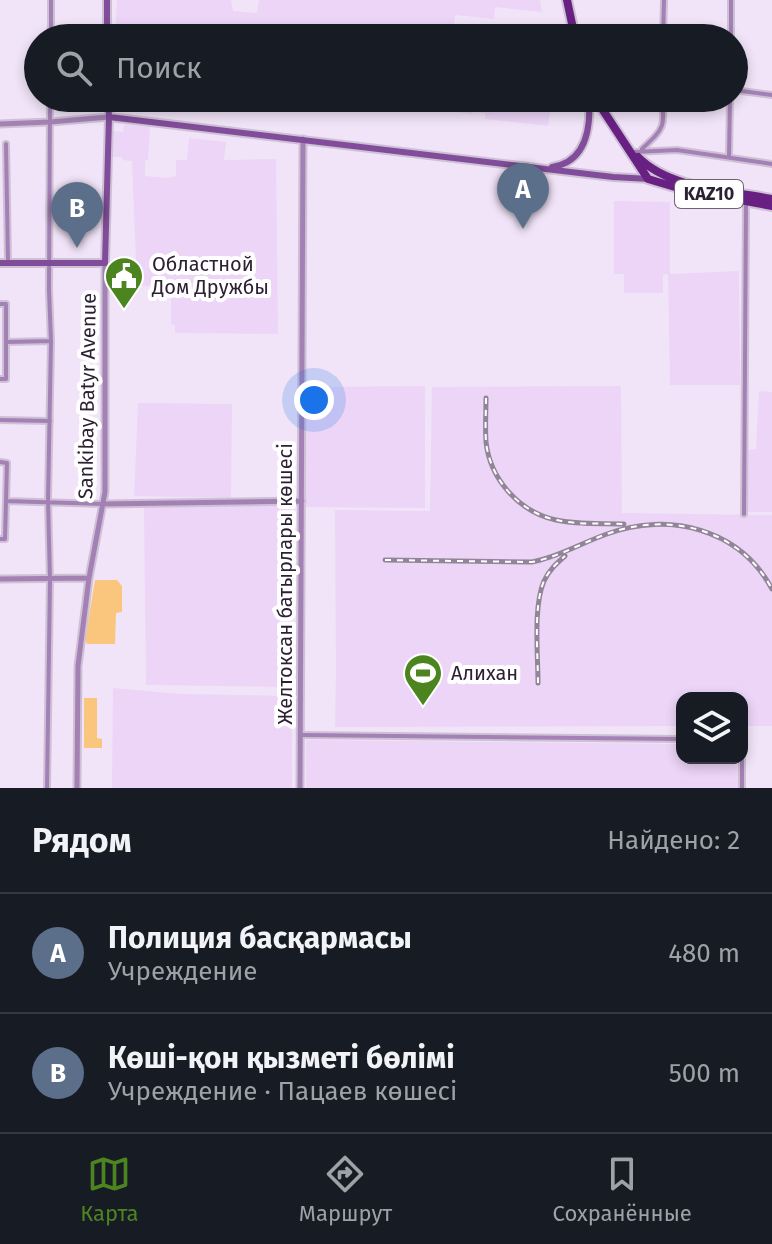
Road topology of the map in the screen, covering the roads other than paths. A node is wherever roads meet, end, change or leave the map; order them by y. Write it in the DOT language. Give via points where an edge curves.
graph roads {
  1 [pos="51,0"];
  2 [pos="107,0"];
  3 [pos="567,0"];
  4 [pos="664,0"];
  5 [pos="731,0"];
  6 [pos="51,24"];
  7 [pos="107,24"];
  8 [pos="572,24"];
  9 [pos="663,24"];
  10 [pos="731,24"];
  11 [pos="748,92"];
  12 [pos="772,95"];
  13 [pos="50,112"];
  14 [pos="109,112"];
  15 [pos="588,112"];
  16 [pos="604,112"];
  17 [pos="663,112"];
  18 [pos="730,112"];
  19 [pos="109,117"];
  20 [pos="50,122"];
  21 [pos="0,124"];
  22 [pos="303,139"];
  23 [pos="624,142"];
  24 [pos="6,144"];
  25 [pos="637,152"];
  26 [pos="729,157"];
  27 [pos="772,164"];
  28 [pos="541,168"];
  29 [pos="0,174"];
  30 [pos="7,174"];
  31 [pos="648,179"];
  32 [pos="684,183"];
  33 [pos="772,199"];
  34 [pos="746,201"];
  35 [pos="772,206"];
  36 [pos="0,217"];
  37 [pos="7,217"];
  38 [pos="4,263"];
  39 [pos="49,263"];
  40 [pos="105,263"];
  41 [pos="0,304"];
  42 [pos="51,341"];
  43 [pos="6,342"];
  44 [pos="0,379"];
  45 [pos="0,420"];
  46 [pos="51,421"];
  47 [pos="0,462"];
  48 [pos="6,501"];
  49 [pos="48,501"];
  50 [pos="302,501"];
  51 [pos="103,504"];
  52 [pos="744,514"];
  53 [pos="0,539"];
  54 [pos="89,578"];
  55 [pos="0,579"];
  56 [pos="50,579"];
  57 [pos="301,735"];
  58 [pos="676,739"];
  59 [pos="742,764"];
  60 [pos="47,788"];
  61 [pos="77,788"];
  62 [pos="300,788"];
  63 [pos="742,788"];
  1 -- 6 [label="street"];
  2 -- 7 [label="main road"];
  3 -- 8 [label="main road"];
  4 -- 9 [label="street"];
  5 -- 10 [label="street"];
  11 -- 12 [label="street"];
  13 -- 20 [label="street"];
  14 -- 19 [label="main road, Sankibay Batyr Avenue"];
  15 -- 28 [label="main road" via="576,158"];
  16 -- 23 [label="main road, KAZ10"];
  17 -- 25 [label="street" via="660,132"];
  18 -- 26 [label="street"];
  19 -- 20 [label="street"];
  19 -- 22 [label="main road"];
  19 -- 40 [label="main road, Sankibay Batyr Avenue"];
  20 -- 21 [label="street"];
  20 -- 39 [label="street"];
  22 -- 28 [label="main road"];
  22 -- 50 [label="street, Желтоксан батырлары көшесі"];
  23 -- 25 [label="main road, KAZ10"];
  23 -- 31 [label="main road, KAZ10"];
  24 -- 30 [label="street"];
  25 -- 26 [label="street" via="677,150"];
  25 -- 32 [label="main road, KAZ10" via="656,172"];
  26 -- 27 [label="street"];
  28 -- 31 [label="main road"];
  29 -- 30 [label="street"];
  30 -- 37 [label="street"];
  31 -- 32 [label="main road"];
  31 -- 34 [label="main road, KAZ10"];
  32 -- 33 [label="main road, KAZ10"];
  34 -- 35 [label="main road, KAZ10"];
  34 -- 52 [label="street"];
  36 -- 37 [label="street"];
  37 -- 38 [label="street"];
  38 -- 39 [label="main road"];
  39 -- 40 [label="main road"];
  39 -- 42 [label="street"];
  40 -- 51 [label="street, Sankibay Batyr Avenue"];
  41 -- 43 [label="street" via="6,304"];
  42 -- 43 [label="street"];
  42 -- 46 [label="street"];
  43 -- 44 [label="street" via="6,379"];
  45 -- 46 [label="street"];
  46 -- 49 [label="street"];
  47 -- 48 [label="street" via="7,463"];
  48 -- 49 [label="street"];
  48 -- 53 [label="street" via="5,539"];
  49 -- 51 [label="street"];
  49 -- 56 [label="street"];
  50 -- 51 [label="street"];
  50 -- 57 [label="street, Желтоксан батырлары көшесі"];
  51 -- 54 [label="street, Sankibay Batyr Avenue"];
  54 -- 56 [label="street"];
  54 -- 61 [label="street, Sankibay Batyr Avenue" via="78,666"];
  55 -- 56 [label="street"];
  56 -- 60 [label="street"];
  57 -- 58 [label="street"];
  57 -- 62 [label="street, Желтоксан батырлары көшесі"];
  59 -- 63 [label="street"];
}
